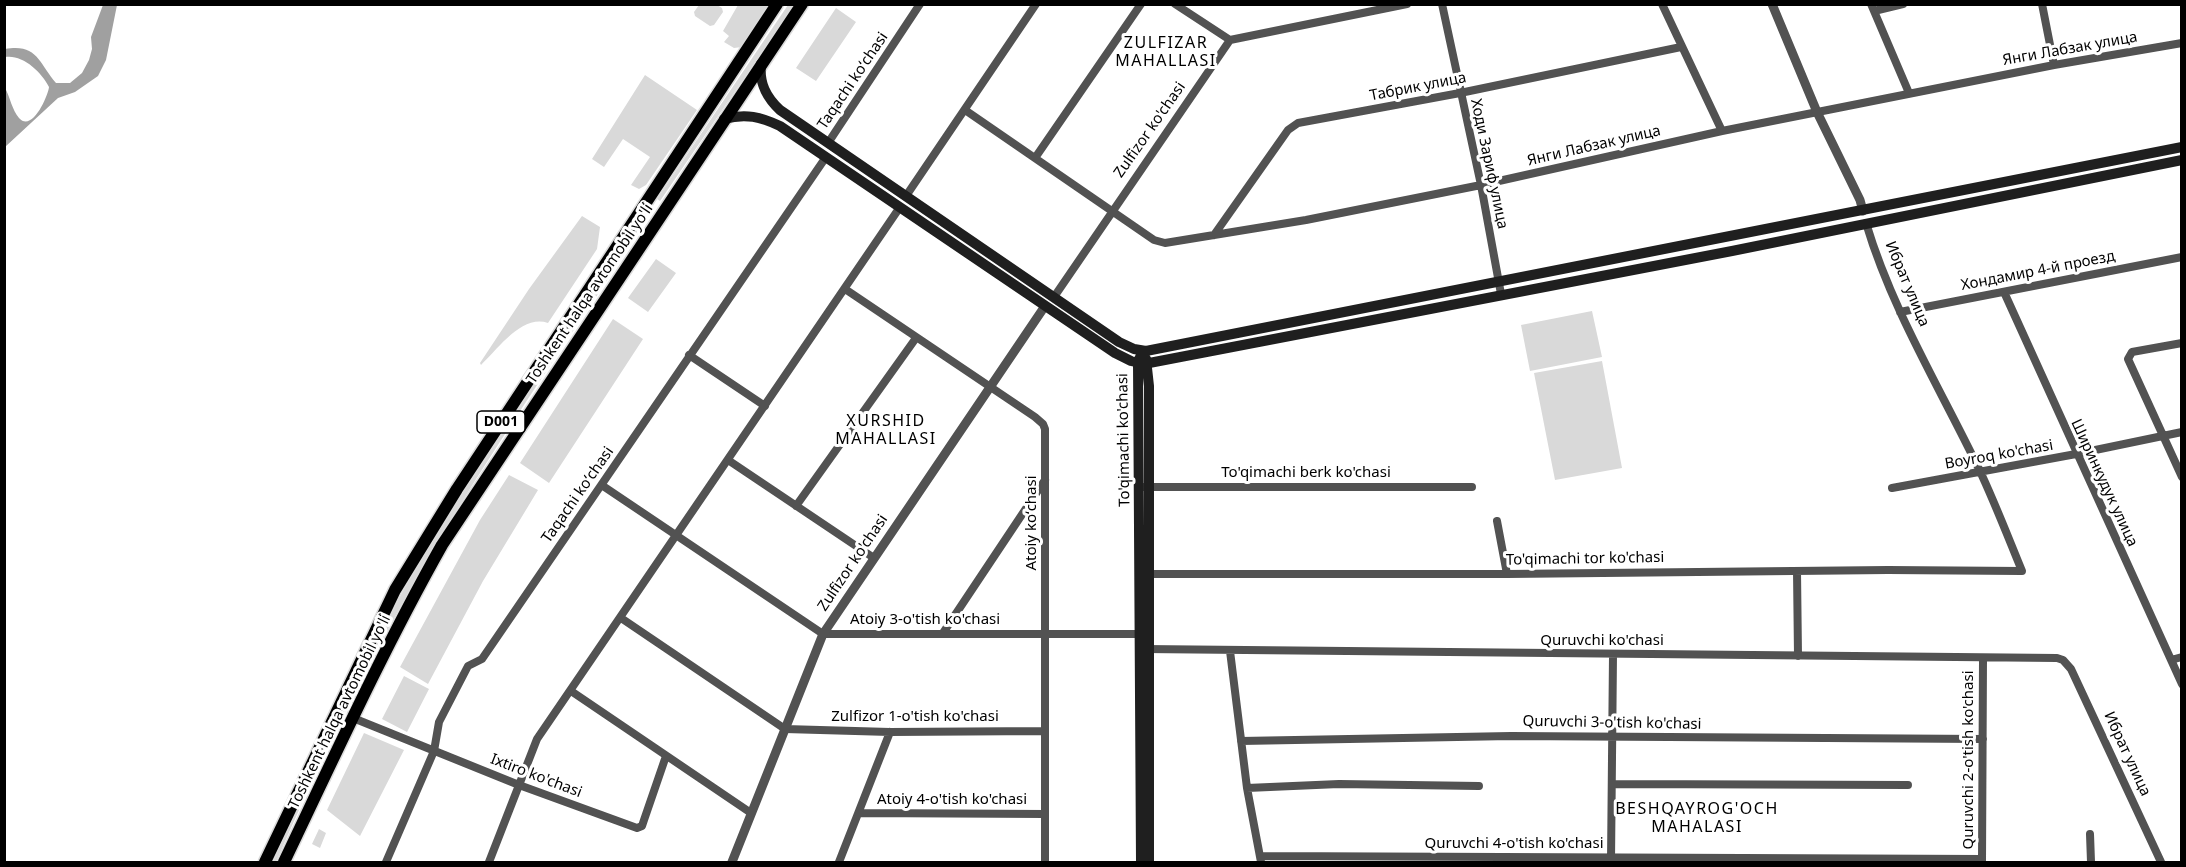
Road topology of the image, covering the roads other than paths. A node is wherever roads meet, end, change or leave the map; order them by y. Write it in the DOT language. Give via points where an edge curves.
graph roads {
  1 [pos="777,4"];
  2 [pos="802,4"];
  3 [pos="920,4"];
  4 [pos="1036,4"];
  5 [pos="1141,4"];
  6 [pos="1175,4"];
  7 [pos="1407,4"];
  8 [pos="1442,4"];
  9 [pos="1662,4"];
  10 [pos="1772,4"];
  11 [pos="1903,4"];
  12 [pos="2042,4"];
  13 [pos="1872,8"];
  14 [pos="1230,40"];
  15 [pos="2181,43"];
  16 [pos="1681,47"];
  17 [pos="761,63"];
  18 [pos="2054,65"];
  19 [pos="1460,93"];
  20 [pos="1909,93"];
  21 [pos="964,110"];
  22 [pos="1817,111"];
  23 [pos="724,119"];
  24 [pos="796,121"];
  25 [pos="1722,130"];
  26 [pos="789,132"];
  27 [pos="828,143"];
  28 [pos="2181,147"];
  29 [pos="826,157"];
  30 [pos="1035,158"];
  31 [pos="2181,160"];
  32 [pos="1481,185"];
  33 [pos="906,196"];
  34 [pos="643,206"];
  35 [pos="900,207"];
  36 [pos="1112,211"];
  37 [pos="1863,211"];
  38 [pos="660,216"];
  39 [pos="1866,223"];
  40 [pos="1214,235"];
  41 [pos="2181,257"];
  42 [pos="1498,283"];
  43 [pos="845,289"];
  44 [pos="2004,292"];
  45 [pos="1501,294"];
  46 [pos="1054,297"];
  47 [pos="1045,306"];
  48 [pos="1900,312"];
  49 [pos="916,338"];
  50 [pos="2181,344"];
  51 [pos="1142,351"];
  52 [pos="689,355"];
  53 [pos="1143,363"];
  54 [pos="990,387"];
  55 [pos="765,406"];
  56 [pos="2181,432"];
  57 [pos="2162,436"];
  58 [pos="2076,454"];
  59 [pos="728,460"];
  60 [pos="1980,471"];
  61 [pos="2181,477"];
  62 [pos="1046,479"];
  63 [pos="603,486"];
  64 [pos="1144,487"];
  65 [pos="1472,487"];
  66 [pos="1892,489"];
  67 [pos="796,506"];
  68 [pos="1497,521"];
  69 [pos="677,536"];
  70 [pos="874,558"];
  71 [pos="1797,571"];
  72 [pos="2022,571"];
  73 [pos="1148,574"];
  74 [pos="1507,574"];
  75 [pos="621,618"];
  76 [pos="943,633"];
  77 [pos="823,634"];
  78 [pos="1044,634"];
  79 [pos="1144,634"];
  80 [pos="1144,649"];
  81 [pos="1230,651"];
  82 [pos="1613,655"];
  83 [pos="1798,656"];
  84 [pos="2181,657"];
  85 [pos="1983,658"];
  86 [pos="2063,660"];
  87 [pos="2171,660"];
  88 [pos="2181,684"];
  89 [pos="571,691"];
  90 [pos="353,718"];
  91 [pos="785,729"];
  92 [pos="1045,731"];
  93 [pos="890,732"];
  94 [pos="1613,738"];
  95 [pos="1983,739"];
  96 [pos="1241,741"];
  97 [pos="434,751"];
  98 [pos="666,756"];
  99 [pos="1612,784"];
  100 [pos="519,785"];
  101 [pos="1908,785"];
  102 [pos="1479,786"];
  103 [pos="1247,788"];
  104 [pos="751,813"];
  105 [pos="859,813"];
  106 [pos="1045,814"];
  107 [pos="2090,834"];
  108 [pos="1261,859"];
  109 [pos="1611,860"];
  110 [pos="1982,861"];
  111 [pos="265,862"];
  112 [pos="284,862"];
  113 [pos="386,862"];
  114 [pos="489,862"];
  115 [pos="732,862"];
  116 [pos="839,862"];
  117 [pos="1045,862"];
  118 [pos="1141,862"];
  119 [pos="1149,862"];
  120 [pos="2091,862"];
  121 [pos="2161,862"];
  1 -- 34 [label="highway, Toshkent halqa avtomobil yo'li / D001"];
  2 -- 17 [label="highway, Toshkent halqa avtomobil yo'li / D001"];
  3 -- 27 [label="street, Taqachi koʻchasi"];
  4 -- 21 [label="street"];
  5 -- 30 [label="street"];
  6 -- 14 [label="street"];
  7 -- 14 [label="street"];
  8 -- 19 [label="street, Ходи Зариф улица"];
  9 -- 16 [label="street"];
  10 -- 22 [label="street, Ибрат улица"];
  11 -- 13 [label="street"];
  12 -- 18 [label="street"];
  13 -- 20 [label="street"];
  14 -- 36 [label="street, Zulfizor ko'chasi"];
  15 -- 18 [label="street, Янги Лабзак улица"];
  16 -- 19 [label="street, Табрик улица"];
  16 -- 25 [label="street"];
  17 -- 23 [label="highway, Toshkent halqa avtomobil yo'li / D001"];
  17 -- 24 [label="main road" via="765,93"];
  18 -- 20 [label="street, Янги Лабзак улица"];
  19 -- 32 [label="street, Ходи Зариф улица"];
  19 -- 40 [label="street, Табрик улица" via="1298,123 1288,130"];
  20 -- 22 [label="street, Янги Лабзак улица"];
  21 -- 30 [label="street, Янги Лабзак улица"];
  21 -- 33 [label="street"];
  22 -- 25 [label="street, Янги Лабзак улица"];
  22 -- 37 [label="street, Ибрат улица"];
  23 -- 26 [label="main road" via="753,116"];
  23 -- 38 [label="highway, Toshkent halqa avtomobil yo'li / D001"];
  24 -- 26 [label="main road"];
  24 -- 27 [label="main road"];
  25 -- 32 [label="street, Янги Лабзак улица"];
  26 -- 29 [label="main road"];
  27 -- 33 [label="main road"];
  28 -- 37 [label="main road"];
  29 -- 35 [label="main road"];
  29 -- 52 [label="street, Taqachi koʻchasi"];
  30 -- 36 [label="street, Янги Лабзак улица"];
  31 -- 39 [label="main road"];
  32 -- 40 [label="street, Янги Лабзак улица"];
  32 -- 42 [label="street, Ходи Зариф улица"];
  33 -- 46 [label="main road"];
  34 -- 38 [label="highway"];
  34 -- 111 [label="highway, Toshkent halqa avtomobil yo'li / D001" via="463,479 395,590"];
  35 -- 43 [label="street"];
  35 -- 47 [label="main road"];
  36 -- 40 [label="street, Янги Лабзак улица" via="1159,243"];
  36 -- 46 [label="street, Zulfizor ko'chasi"];
  37 -- 39 [label="main road, Ибрат улица"];
  37 -- 42 [label="main road"];
  38 -- 90 [label="highway, Toshkent halqa avtomobil yo'li / D001" via="442,545"];
  39 -- 45 [label="main road"];
  39 -- 48 [label="street, Ибрат улица"];
  41 -- 44 [label="street, Хондамир 4-й проезд"];
  42 -- 45 [label="street, Ходи Зариф улица"];
  42 -- 51 [label="main road"];
  43 -- 49 [label="street, Atoiy koʻchasi"];
  43 -- 55 [label="street"];
  44 -- 48 [label="street, Хондамир 4-й проезд"];
  44 -- 58 [label="street, Ширинкудук улица"];
  45 -- 53 [label="main road"];
  46 -- 51 [label="main road" via="1119,342"];
  47 -- 53 [label="main road" via="1115,353"];
  47 -- 54 [label="street, Zulfizor ko'chasi"];
  48 -- 60 [label="street, Ибрат улица"];
  49 -- 54 [label="street, Atoiy koʻchasi"];
  49 -- 67 [label="street"];
  50 -- 57 [label="street" via="2132,352 2128,359"];
  51 -- 53 [label="main road, To'qimachi ko'chasi"];
  52 -- 55 [label="street"];
  52 -- 63 [label="street, Taqachi koʻchasi"];
  53 -- 64 [label="main road, To'qimachi ko'chasi"];
  54 -- 62 [label="street, Atoiy koʻchasi" via="1042,424"];
  54 -- 70 [label="street, Zulfizor ko'chasi"];
  55 -- 59 [label="street"];
  56 -- 57 [label="street, Boyroq ko'chasi"];
  57 -- 58 [label="street, Boyroq ko'chasi"];
  57 -- 61 [label="street"];
  58 -- 60 [label="street, Boyroq ko'chasi"];
  58 -- 87 [label="street, Ширинкудук улица"];
  59 -- 67 [label="street"];
  59 -- 69 [label="street"];
  60 -- 66 [label="street, Boyroq ko'chasi"];
  60 -- 72 [label="street, Ибрат улица"];
  62 -- 76 [label="street"];
  62 -- 78 [label="street, Atoiy koʻchasi"];
  63 -- 69 [label="street"];
  63 -- 97 [label="street, Taqachi koʻchasi" via="482,659 468,666 439,722"];
  64 -- 65 [label="street, To'qimachi berk ko'chasi"];
  64 -- 73 [label="main road, To'qimachi ko'chasi"];
  64 -- 79 [label="main road, To'qimachi ko'chasi"];
  67 -- 70 [label="street"];
  68 -- 74 [label="street"];
  69 -- 75 [label="street"];
  69 -- 77 [label="street"];
  70 -- 77 [label="street, Zulfizor ko'chasi"];
  71 -- 72 [label="street, To'qimachi tor ko'chasi"];
  71 -- 74 [label="street, To'qimachi tor ko'chasi"];
  71 -- 83 [label="street"];
  73 -- 74 [label="street, To'qimachi tor ko'chasi"];
  73 -- 79 [label="main road, To'qimachi ko'chasi"];
  75 -- 89 [label="street"];
  75 -- 91 [label="street"];
  76 -- 77 [label="street, Atoiy 3-o'tish ko'chasi"];
  76 -- 78 [label="street, Atoiy 3-o'tish ko'chasi"];
  77 -- 91 [label="street, Zulfizor ko'chasi"];
  78 -- 79 [label="street, Atoiy 3-o'tish ko'chasi"];
  78 -- 92 [label="street, Atoiy koʻchasi"];
  79 -- 80 [label="main road, To'qimachi ko'chasi"];
  80 -- 81 [label="street, Quruvchi ko'chasi"];
  80 -- 118 [label="main road, To'qimachi ko'chasi"];
  80 -- 119 [label="main road, To'qimachi ko'chasi"];
  81 -- 82 [label="street, Quruvchi ko'chasi"];
  81 -- 96 [label="street"];
  82 -- 83 [label="street, Quruvchi ko'chasi"];
  82 -- 94 [label="street"];
  83 -- 85 [label="street, Quruvchi ko'chasi"];
  84 -- 87 [label="street"];
  85 -- 86 [label="street, Quruvchi ko'chasi"];
  85 -- 95 [label="street, Quruvchi 2-o'tish ko'chasi"];
  86 -- 121 [label="street, Ибрат улица" via="2072,669"];
  87 -- 88 [label="street, Ширинкудук улица"];
  89 -- 98 [label="street"];
  89 -- 100 [label="street" via="537,740"];
  90 -- 97 [label="street, Ixtiro ko'chasi"];
  90 -- 112 [label="highway, Toshkent halqa avtomobil yo'li / D001"];
  91 -- 93 [label="street, Zulfizor 1-o'tish ko'chasi"];
  91 -- 104 [label="street, Zulfizor ko'chasi"];
  92 -- 93 [label="street, Zulfizor 1-o'tish ko'chasi"];
  92 -- 106 [label="street, Atoiy koʻchasi"];
  93 -- 105 [label="street"];
  94 -- 95 [label="street, Quruvchi 3-o'tish ko'chasi"];
  94 -- 96 [label="street, Quruvchi 3-o'tish ko'chasi"];
  94 -- 99 [label="street"];
  95 -- 110 [label="street, Quruvchi 2-o'tish ko'chasi"];
  96 -- 103 [label="street"];
  97 -- 100 [label="street, Ixtiro ko'chasi"];
  97 -- 113 [label="street, Taqachi koʻchasi"];
  98 -- 100 [label="street, Ixtiro ko'chasi" via="642,826 638,828"];
  98 -- 104 [label="street"];
  99 -- 101 [label="street"];
  99 -- 109 [label="street"];
  100 -- 114 [label="street"];
  102 -- 103 [label="street" via="1339,784"];
  103 -- 108 [label="street"];
  104 -- 115 [label="street, Zulfizor ko'chasi"];
  105 -- 106 [label="street, Atoiy 4-o'tish ko'chasi"];
  105 -- 116 [label="street"];
  106 -- 117 [label="street, Atoiy koʻchasi"];
  107 -- 120 [label="street"];
  108 -- 109 [label="street, Quruvchi 4-o'tish ko'chasi"];
  109 -- 110 [label="street, Quruvchi 4-o'tish ko'chasi"];
}
